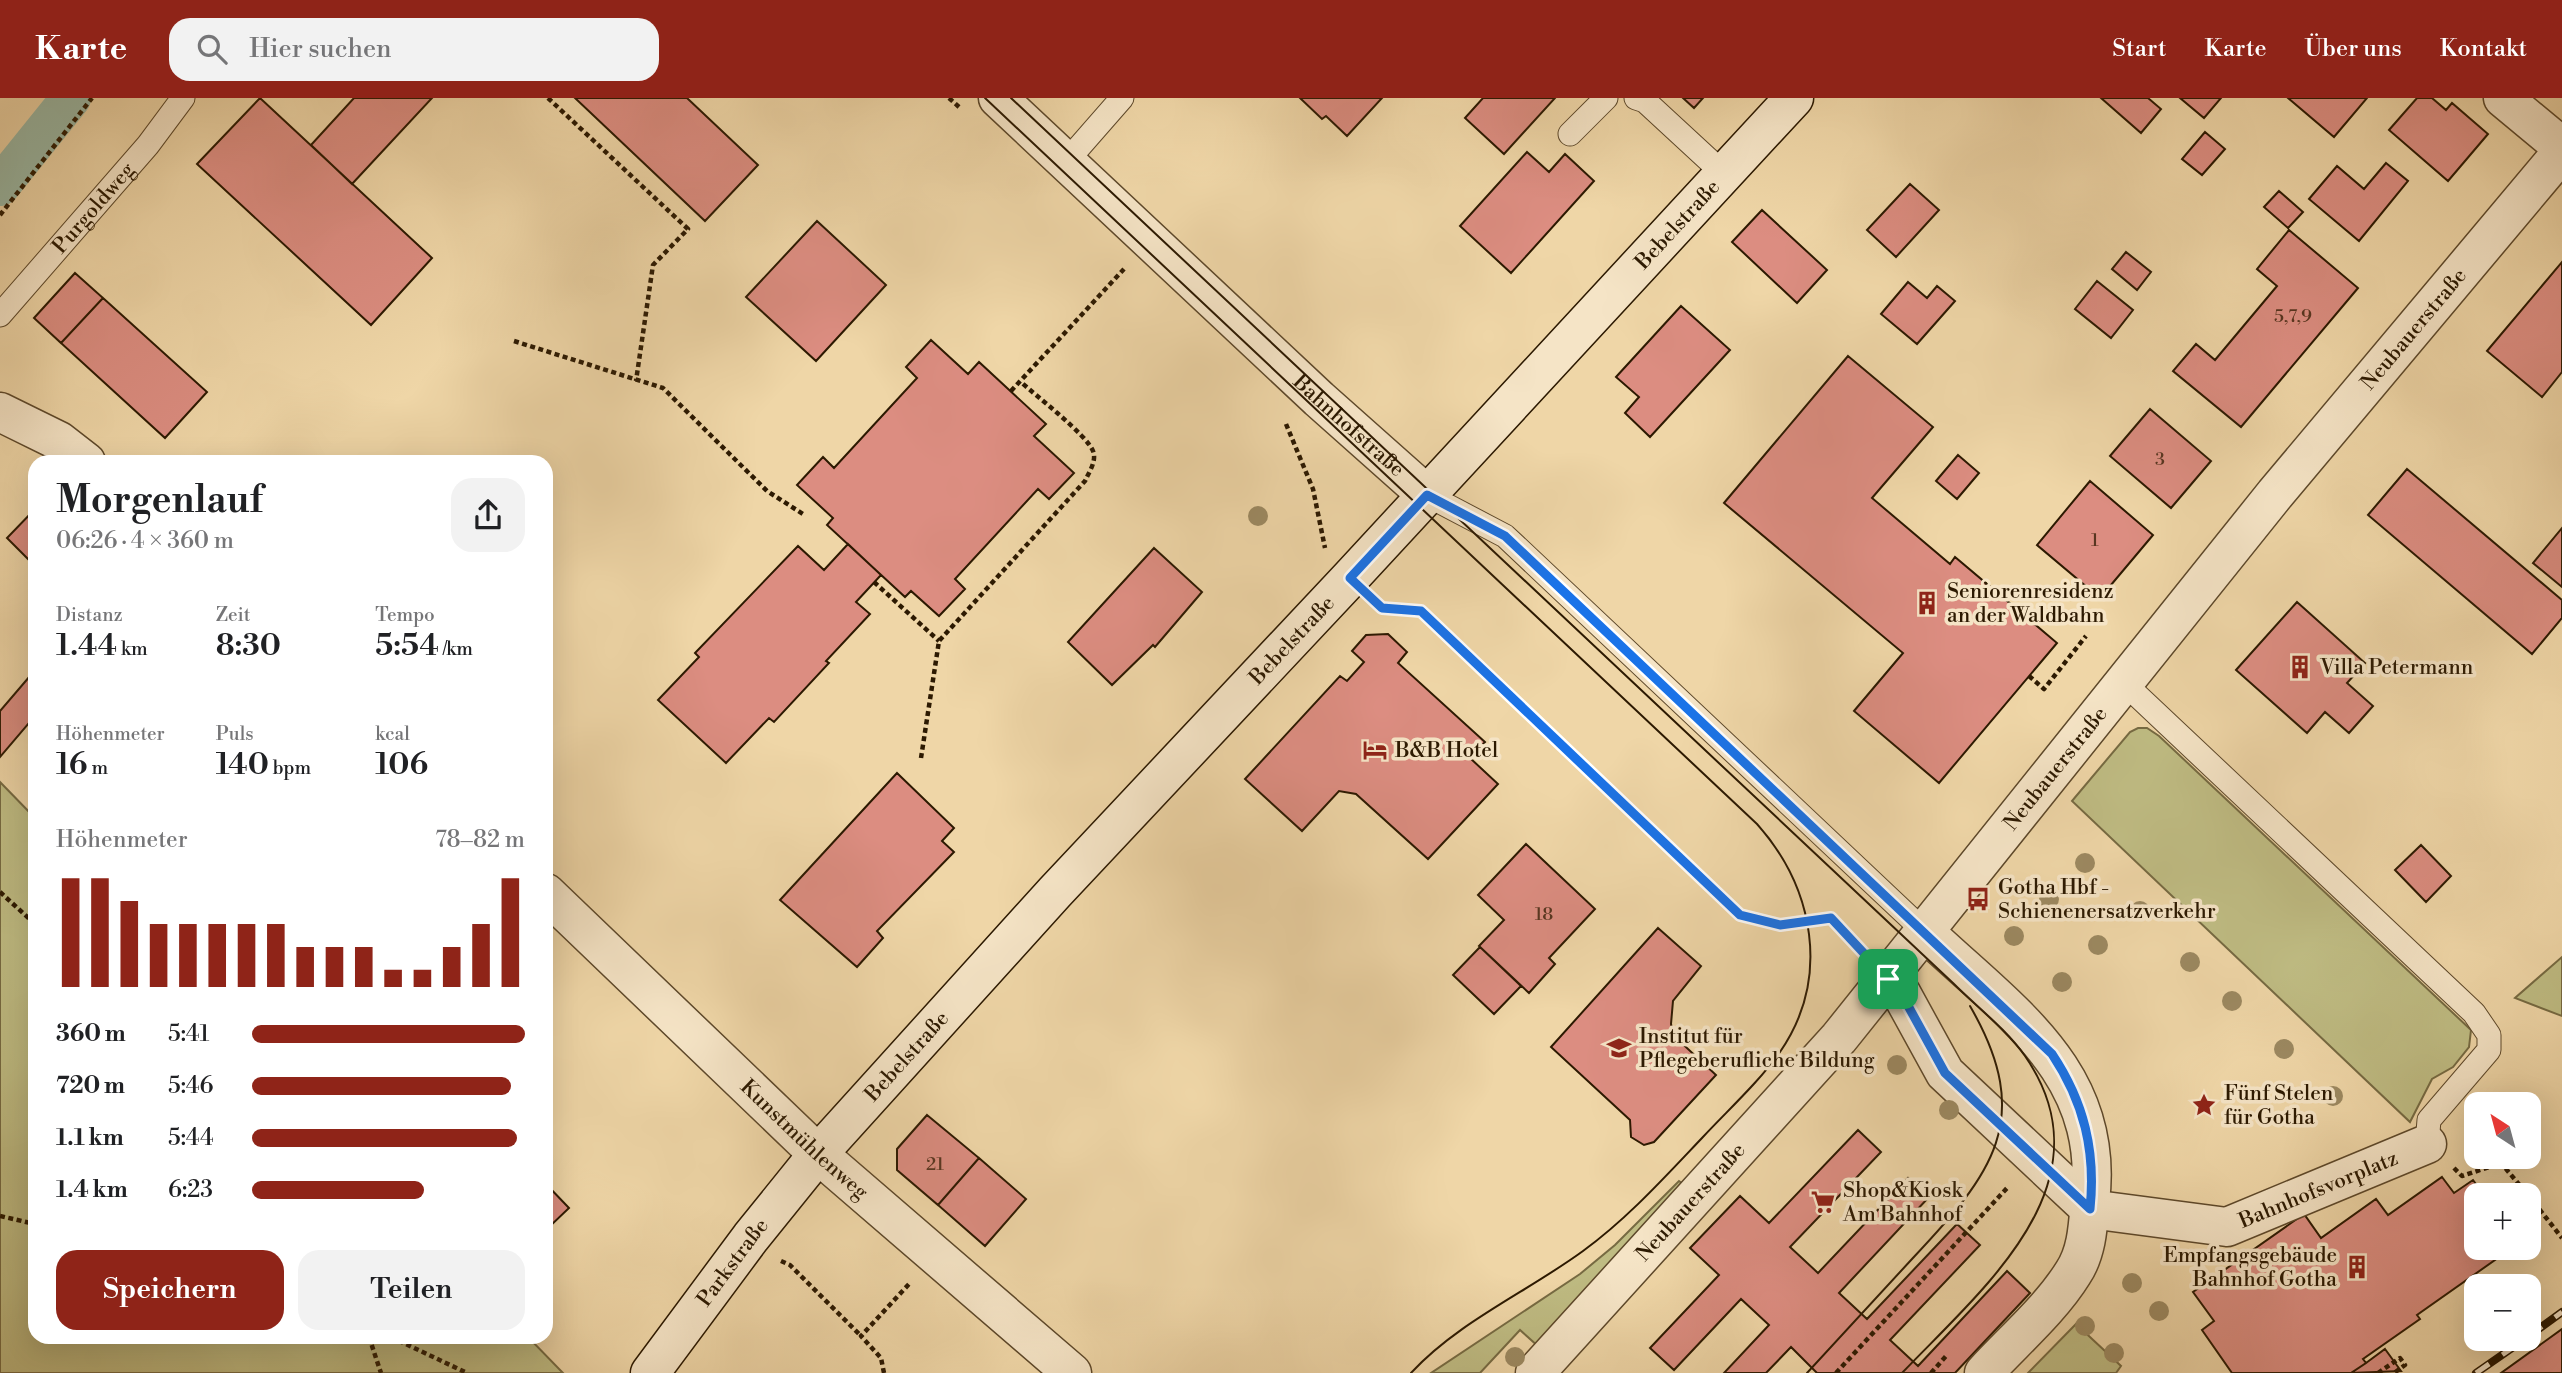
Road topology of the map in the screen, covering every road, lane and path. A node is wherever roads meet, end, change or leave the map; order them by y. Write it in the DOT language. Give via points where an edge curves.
graph roads {
  1 [pos="92,98"];
  2 [pos="183,98"];
  3 [pos="548,98"];
  4 [pos="949,98"];
  5 [pos="1122,98"];
  6 [pos="1606,98"];
  7 [pos="1636,98"];
  8 [pos="1794,98"];
  9 [pos="2503,98"];
  10 [pos="984,107"];
  11 [pos="1570,134"];
  12 [pos="2562,150"];
  13 [pos="1066,162"];
  14 [pos="1724,174"];
  15 [pos="0,215"];
  16 [pos="1126,266"];
  17 [pos="0,315"];
  18 [pos="514,341"];
  19 [pos="636,381"];
  20 [pos="1021,382"];
  21 [pos="1011,391"];
  22 [pos="0,412"];
  23 [pos="1282,414"];
  24 [pos="77,455"];
  25 [pos="1427,495"];
  26 [pos="803,514"];
  27 [pos="1350,578"];
  28 [pos="874,582"];
  29 [pos="2086,636"];
  30 [pos="939,641"];
  31 [pos="2029,676"];
  32 [pos="2123,682"];
  33 [pos="921,758"];
  34 [pos="0,892"];
  35 [pos="553,900"];
  36 [pos="28,918"];
  37 [pos="1926,932"];
  38 [pos="1894,986"];
  39 [pos="2427,1144"];
  40 [pos="818,1154"];
  41 [pos="2034,1157"];
  42 [pos="2517,1183"];
  43 [pos="2090,1209"];
  44 [pos="2541,1212"];
  45 [pos="0,1216"];
  46 [pos="28,1222"];
  47 [pos="751,1237"];
  48 [pos="2562,1238"];
  49 [pos="935,1255"];
  50 [pos="862,1336"];
  51 [pos="371,1344"];
  52 [pos="406,1344"];
  53 [pos="381,1373"];
  54 [pos="467,1373"];
  55 [pos="650,1373"];
  56 [pos="884,1373"];
  57 [pos="1072,1373"];
  58 [pos="1535,1373"];
  59 [pos="1836,1373"];
  60 [pos="1984,1373"];
  61 [pos="2378,1373"];
  62 [pos="2394,1373"];
  1 -- 15 [label="path"];
  2 -- 17 [label="lane, Purgoldweg" via="148,145"];
  3 -- 19 [label="path" via="688,229 653,265"];
  4 -- 10 [label="path"];
  5 -- 13 [label="lane"];
  6 -- 11 [label="lane"];
  7 -- 14 [label="lane" via="1646,101"];
  8 -- 14 [label="street, Bebelstraße"];
  9 -- 12 [label="street"];
  10 -- 13 [label="street, Bahnhofstraße"];
  12 -- 32 [label="street, Neubauerstraße"];
  13 -- 25 [label="street, Bahnhofstraße"];
  14 -- 25 [label="street, Bebelstraße"];
  16 -- 20 [label="path"];
  18 -- 19 [label="path"];
  19 -- 26 [label="path" via="663,388 767,491"];
  20 -- 21 [label="path"];
  20 -- 30 [label="path" via="1082,437 1093,451 1094,464 1084,481"];
  22 -- 24 [label="street"];
  23 -- 27 [label="path" via="1313,489 1325,556"];
  25 -- 27 [label="street, Bebelstraße"];
  25 -- 37 [label="lane, Bahnhofstraße" via="1505,536"];
  27 -- 38 [label="path" via="1382,608 1421,611 1740,915 1780,925 1831,918"];
  27 -- 40 [label="street, Bebelstraße" via="1063,883"];
  28 -- 30 [label="path"];
  29 -- 31 [label="path" via="2044,690"];
  30 -- 33 [label="path"];
  32 -- 37 [label="street, Neubauerstraße"];
  32 -- 39 [label="lane" via="2482,1024 2488,1050 2429,1120"];
  34 -- 36 [label="path"];
  35 -- 40 [label="street, Kunstmühlenweg"];
  37 -- 38 [label="street, Neubauerstraße"];
  37 -- 43 [label="street, Bahnhofstraße" via="2028,1028 2071,1083 2092,1156"];
  38 -- 41 [label="street" via="1945,1073"];
  38 -- 58 [label="street, Neubauerstraße" via="1839,1038"];
  39 -- 42 [label="path" via="2462,1176 2501,1163"];
  39 -- 43 [label="street, Bahnhofsvorplatz" via="2233,1234"];
  40 -- 47 [label="street, Parkstraße"];
  40 -- 49 [label="street, Kunstmühlenweg"];
  41 -- 43 [label="street"];
  41 -- 59 [label="path"];
  43 -- 60 [label="street, Bahnhofstraße" via="2086,1240 2074,1273"];
  44 -- 48 [label="path"];
  45 -- 46 [label="path"];
  47 -- 50 [label="path" via="790,1265"];
  47 -- 55 [label="street, Parkstraße"];
  49 -- 50 [label="path"];
  49 -- 57 [label="street, Kunstmühlenweg"];
  50 -- 56 [label="path" via="881,1358"];
  51 -- 53 [label="path"];
  52 -- 54 [label="path"];
  61 -- 62 [label="path" via="2400,1358 2405,1365"];
}
